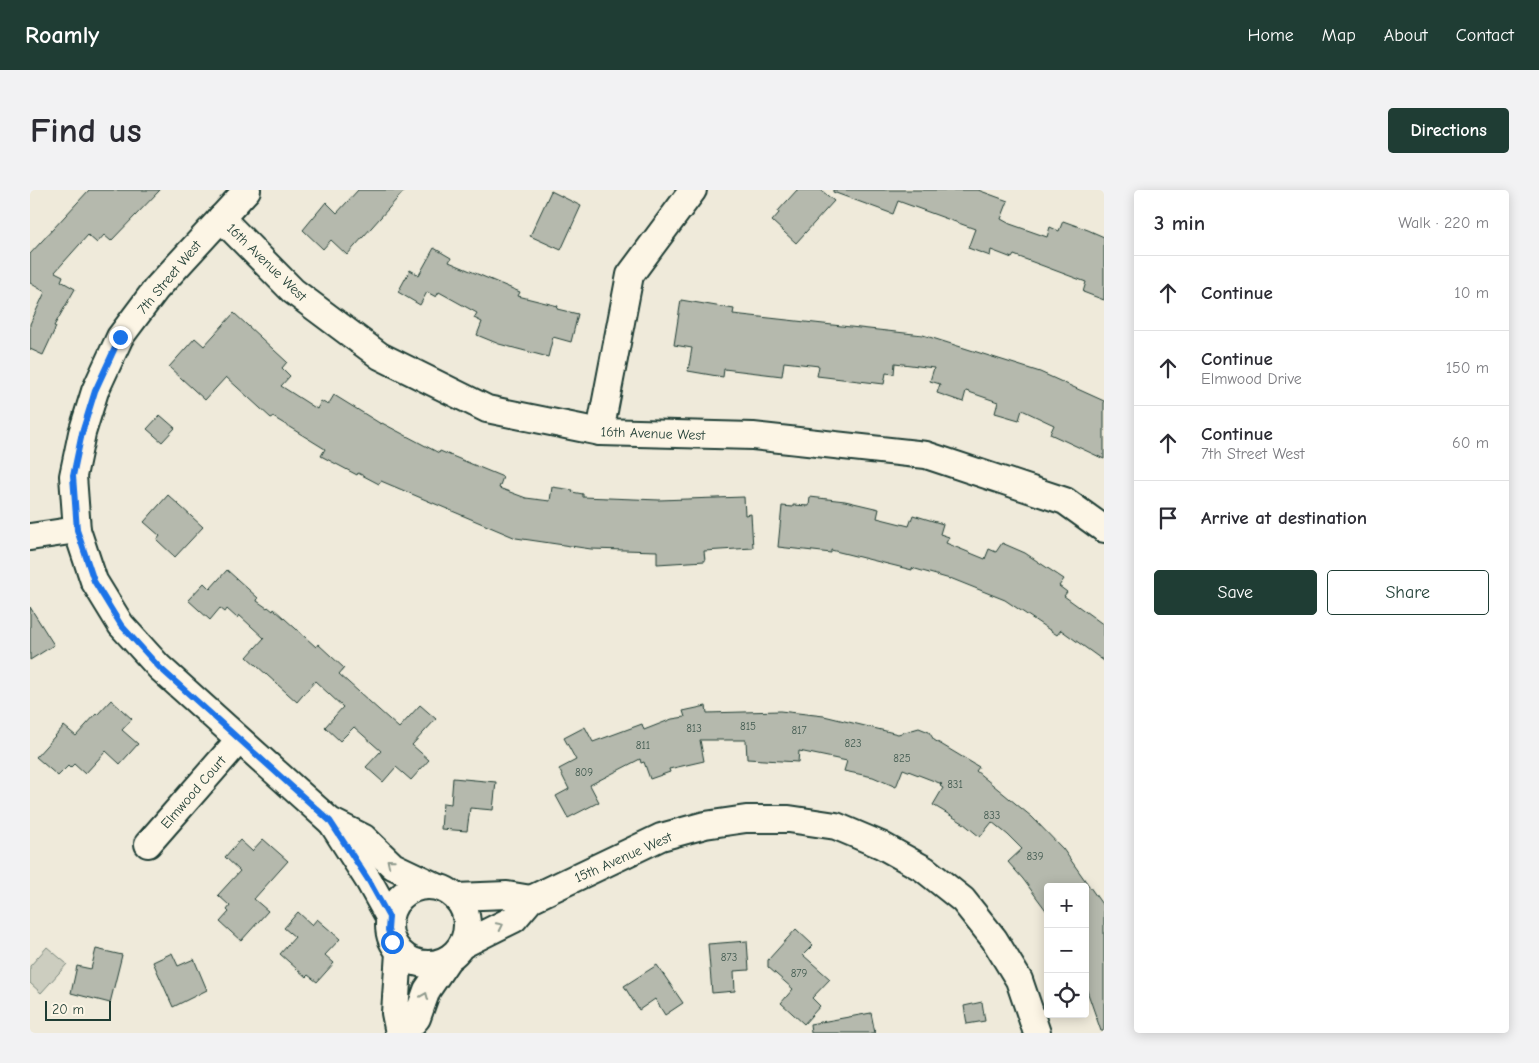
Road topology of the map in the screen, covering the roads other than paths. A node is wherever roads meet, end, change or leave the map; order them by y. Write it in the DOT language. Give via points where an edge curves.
graph roads {
  1 [pos="247,190"];
  2 [pos="693,190"];
  3 [pos="221,218"];
  4 [pos="600,432"];
  5 [pos="1104,529"];
  6 [pos="77,530"];
  7 [pos="30,537"];
  8 [pos="239,740"];
  9 [pos="330,821"];
  10 [pos="148,844"];
  11 [pos="444,891"];
  12 [pos="531,899"];
  13 [pos="389,917"];
  14 [pos="399,952"];
  15 [pos="455,952"];
  16 [pos="399,1033"];
  17 [pos="404,1033"];
  18 [pos="1036,1033"];
  1 -- 3 [label="street, 7th Street West"];
  2 -- 4 [label="street" via="630,275"];
  3 -- 4 [label="street, 16th Avenue West" via="293,291 380,356 487,409"];
  3 -- 6 [label="street, 7th Street West" via="151,296 120,337 99,382 82,433 73,476"];
  4 -- 5 [label="street, 16th Avenue West" via="753,436 926,455 1065,501"];
  6 -- 7 [label="street"];
  6 -- 8 [label="street, 7th Street West" via="94,581 121,625 159,667"];
  8 -- 9 [label="street, 7th Street West"];
  8 -- 10 [label="street, Elmwood Court"];
  11 -- 9 [label="street, one-way" via="393,866 364,838"];
  9 -- 13 [label="street"];
  11 -- 12 [label="street"];
  11 -- 13 [label="street" via="421,886 410,890 400,896"];
  11 -- 15 [label="street" via="463,907 467,920 466,933"];
  15 -- 12 [label="street, 15th Avenue West, one-way" via="514,919"];
  12 -- 18 [label="street, 15th Avenue West" via="661,837 705,825 746,819 789,819 836,826 881,845 924,869 963,900 994,939 1019,980"];
  13 -- 14 [label="street" via="388,930"];
  14 -- 15 [label="street" via="422,964 435,964"];
  14 -- 16 [label="street" via="395,1014"];
  17 -- 15 [label="street, one-way" via="417,1018 427,990"];
}
